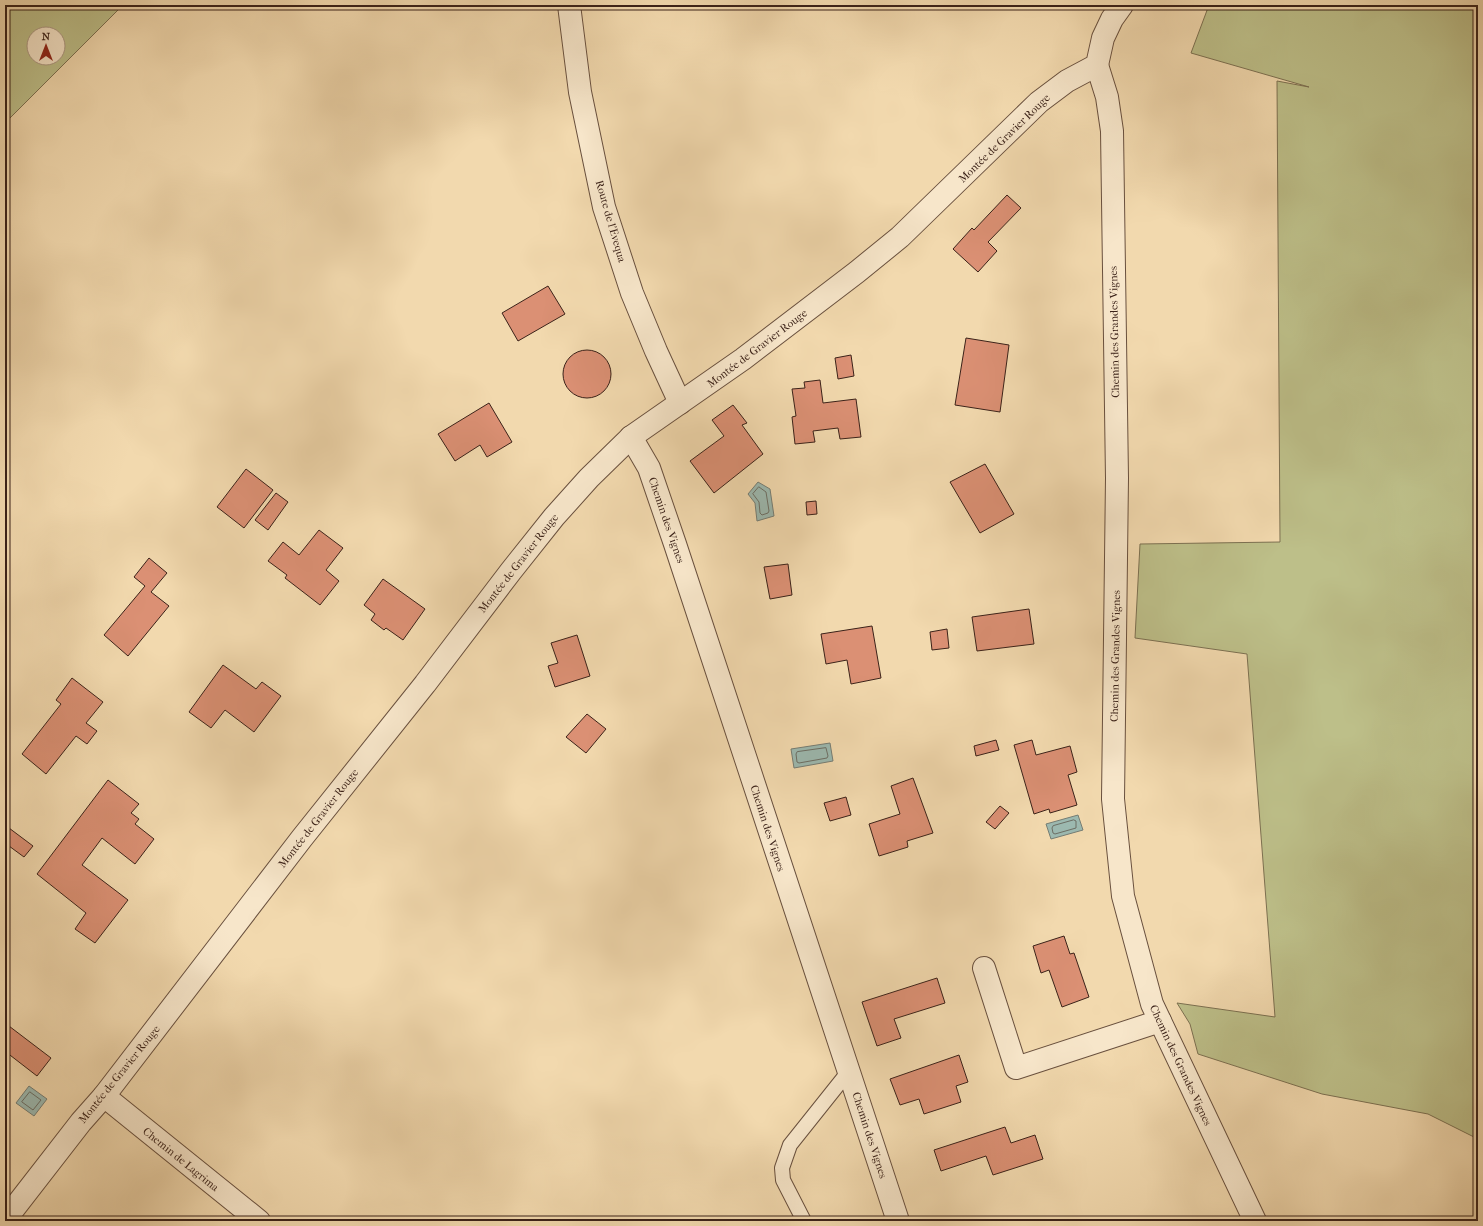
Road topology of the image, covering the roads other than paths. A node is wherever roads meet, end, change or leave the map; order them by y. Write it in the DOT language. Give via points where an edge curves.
graph roads {
  1 [pos="569,5"];
  2 [pos="1122,5"];
  3 [pos="1097,65"];
  4 [pos="680,403"];
  5 [pos="631,438"];
  6 [pos="984,968"];
  7 [pos="1160,1021"];
  8 [pos="849,1071"];
  9 [pos="104,1096"];
  10 [pos="5,1220"];
  11 [pos="259,1221"];
  12 [pos="804,1221"];
  13 [pos="898,1221"];
  14 [pos="1255,1221"];
  1 -- 4 [label="street, Route de l'Evequa" via="580,92 604,207 632,293"];
  2 -- 3 [label="street" via="1103,38"];
  3 -- 4 [label="street, Montée de Gravier Rouge" via="1067,81 1039,102 906,232 857,272 743,359"];
  3 -- 7 [label="street, Chemin des Grandes Vignes" via="1107,97 1112,138 1117,478 1113,799 1123,896 1152,1004"];
  4 -- 5 [label="street, Montée de Gravier Rouge"];
  5 -- 8 [label="street, Chemin des Vignes" via="649,468"];
  5 -- 9 [label="street, Montée de Gravier Rouge" via="589,478 554,517 297,844"];
  6 -- 7 [label="street" via="1016,1068"];
  7 -- 14 [label="street, Chemin des Grandes Vignes"];
  8 -- 12 [label="lane" via="790,1145 782,1168 783,1180"];
  8 -- 13 [label="street, Chemin des Vignes"];
  9 -- 10 [label="street, Montée de Gravier Rouge"];
  9 -- 11 [label="street, Chemin de Lagrima"];
}
